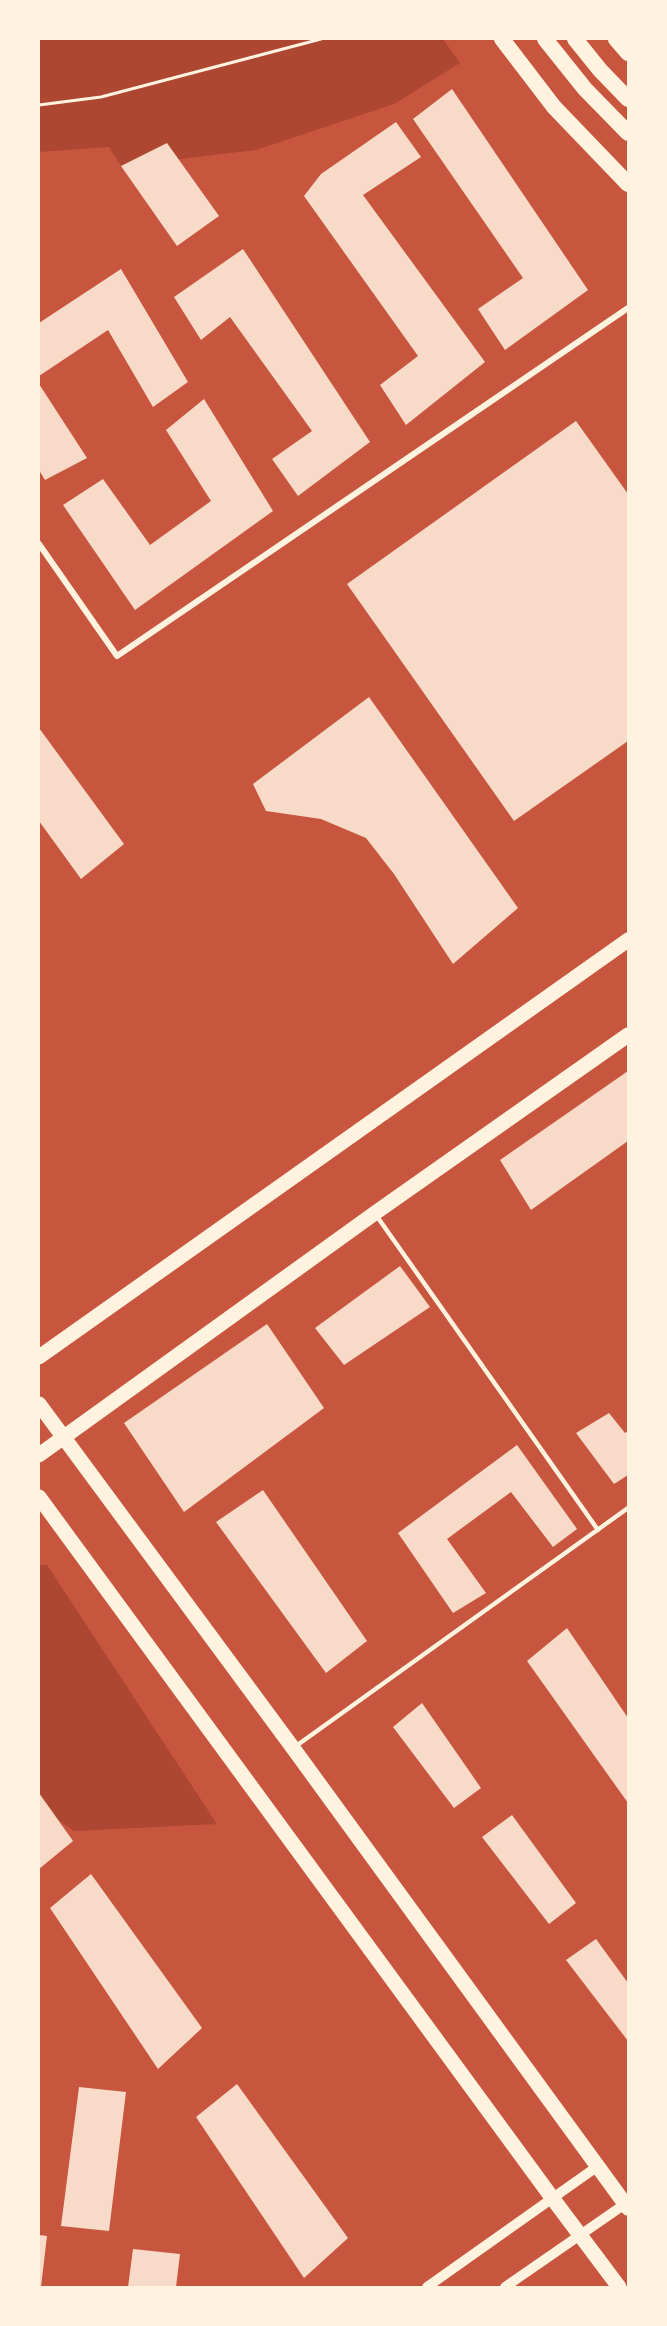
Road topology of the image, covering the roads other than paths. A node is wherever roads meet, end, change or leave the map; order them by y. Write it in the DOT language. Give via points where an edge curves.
graph roads {
  1 [pos="502,39"];
  2 [pos="545,39"];
  3 [pos="575,39"];
  4 [pos="616,39"];
  5 [pos="628,53"];
  6 [pos="628,99"];
  7 [pos="628,133"];
  8 [pos="628,184"];
  9 [pos="628,308"];
  10 [pos="39,544"];
  11 [pos="628,940"];
  12 [pos="628,1035"];
  13 [pos="375,1213"];
  14 [pos="39,1357"];
  15 [pos="39,1404"];
  16 [pos="63,1436"];
  17 [pos="39,1455"];
  18 [pos="39,1497"];
  19 [pos="628,1508"];
  20 [pos="597,1530"];
  21 [pos="293,1748"];
  22 [pos="598,2166"];
  23 [pos="553,2199"];
  24 [pos="627,2204"];
  25 [pos="581,2234"];
  26 [pos="428,2287"];
  27 [pos="505,2287"];
  28 [pos="619,2287"];
  1 -- 8 [label="highway" via="554,107"];
  2 -- 7 [label="highway"];
  3 -- 6 [label="highway"];
  4 -- 5 [label="highway"];
  9 -- 10 [label="street" via="117,656"];
  11 -- 14 [label="main road"];
  12 -- 13 [label="main road"];
  13 -- 16 [label="main road"];
  13 -- 20 [label="lane"];
  15 -- 16 [label="main road"];
  16 -- 17 [label="main road"];
  16 -- 21 [label="main road"];
  18 -- 23 [label="main road"];
  19 -- 20 [label="lane"];
  20 -- 21 [label="lane"];
  21 -- 22 [label="main road"];
  22 -- 23 [label="street"];
  22 -- 24 [label="main road"];
  23 -- 25 [label="main road"];
  23 -- 26 [label="street"];
  24 -- 25 [label="street"];
  25 -- 27 [label="street"];
  25 -- 28 [label="main road"];
}
